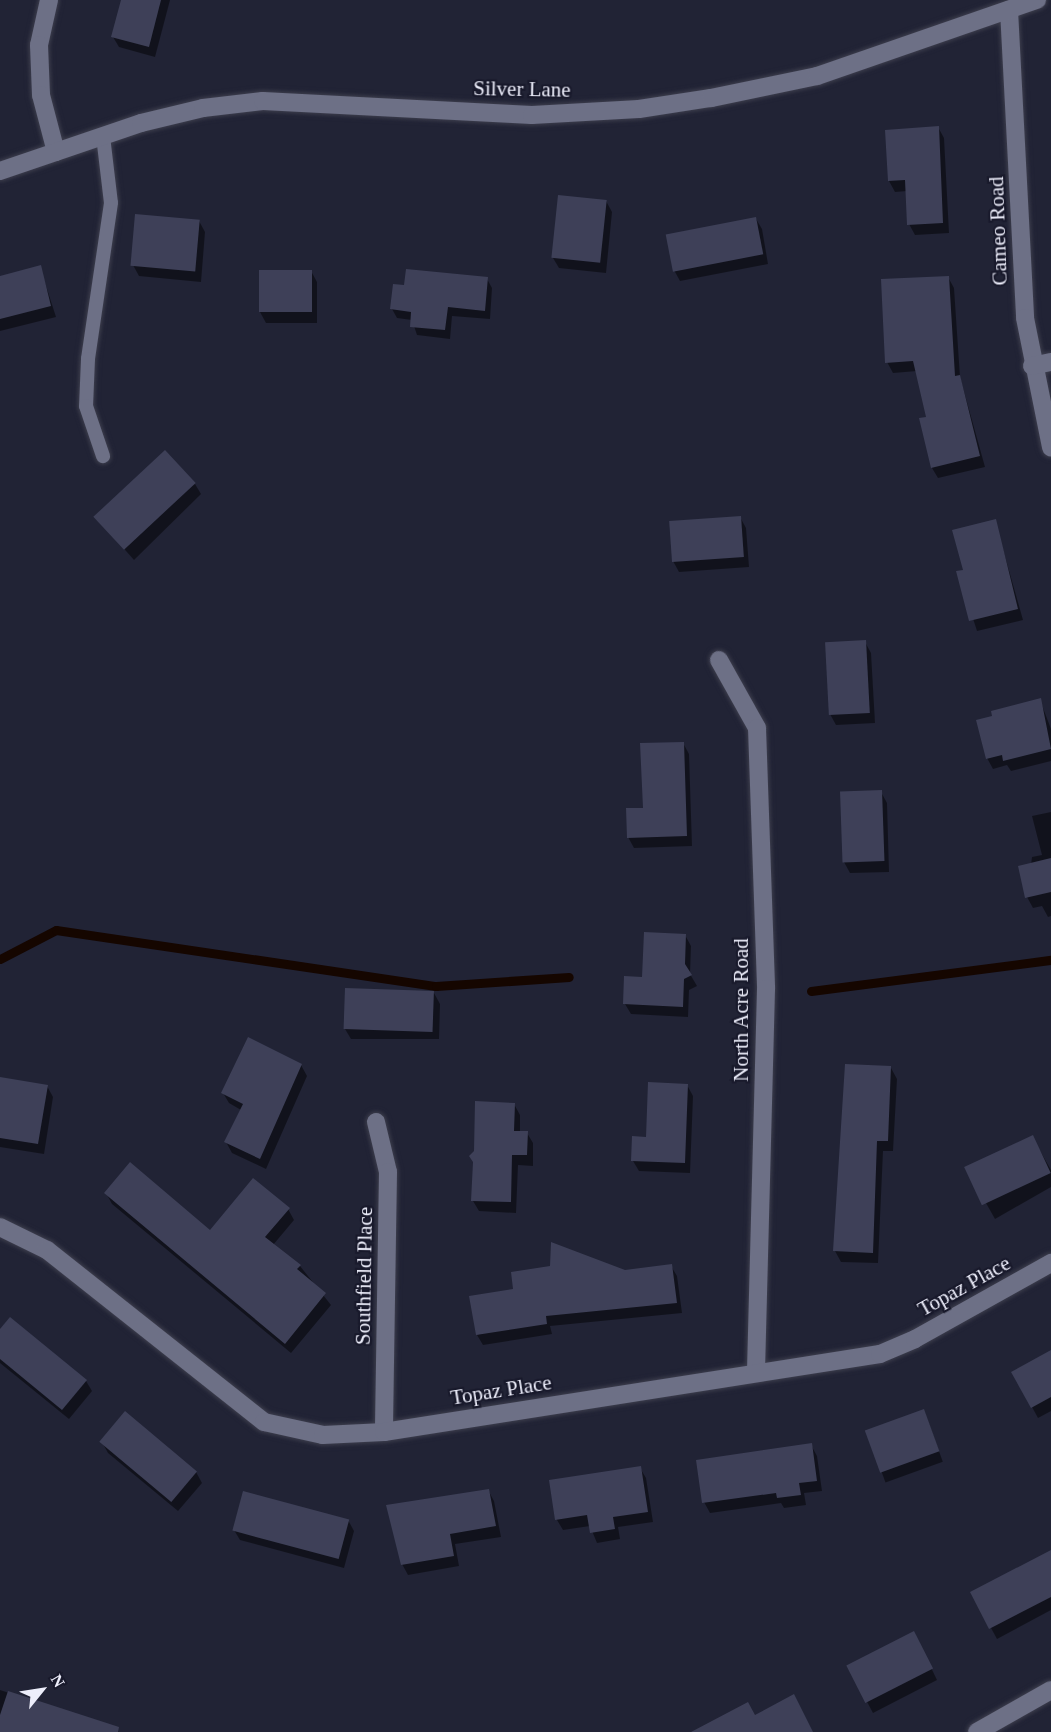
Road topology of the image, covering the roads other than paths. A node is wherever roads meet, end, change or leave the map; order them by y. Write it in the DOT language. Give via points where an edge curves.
graph roads {
  1 [pos="49,0"];
  2 [pos="1037,0"];
  3 [pos="1009,10"];
  4 [pos="103,136"];
  5 [pos="56,152"];
  6 [pos="0,171"];
  7 [pos="1051,362"];
  8 [pos="1032,366"];
  9 [pos="1051,447"];
  10 [pos="104,456"];
  11 [pos="719,660"];
  12 [pos="376,1122"];
  13 [pos="0,1227"];
  14 [pos="1051,1263"];
  15 [pos="756,1371"];
  16 [pos="384,1432"];
  17 [pos="1051,1690"];
  18 [pos="977,1732"];
  1 -- 5 [label="street" via="39,45 41,95"];
  2 -- 3 [label="street, Silver Lane"];
  3 -- 4 [label="street, Silver Lane" via="818,76 639,110 532,115 263,101 203,108"];
  3 -- 8 [label="street, Cameo Road" via="1024,318"];
  4 -- 5 [label="street, Silver Lane"];
  4 -- 10 [label="lane" via="111,203 88,359 86,406"];
  5 -- 6 [label="street, Silver Lane"];
  7 -- 8 [label="street"];
  8 -- 9 [label="street, Cameo Road"];
  11 -- 15 [label="street, North Acre Road" via="757,728 766,989"];
  12 -- 16 [label="street, Southfield Place" via="388,1172"];
  13 -- 16 [label="street, Topaz Place" via="47,1250 264,1422 323,1435"];
  14 -- 15 [label="street, Topaz Place" via="915,1339 880,1354"];
  15 -- 16 [label="street, Topaz Place"];
  17 -- 18 [label="street"];
}
